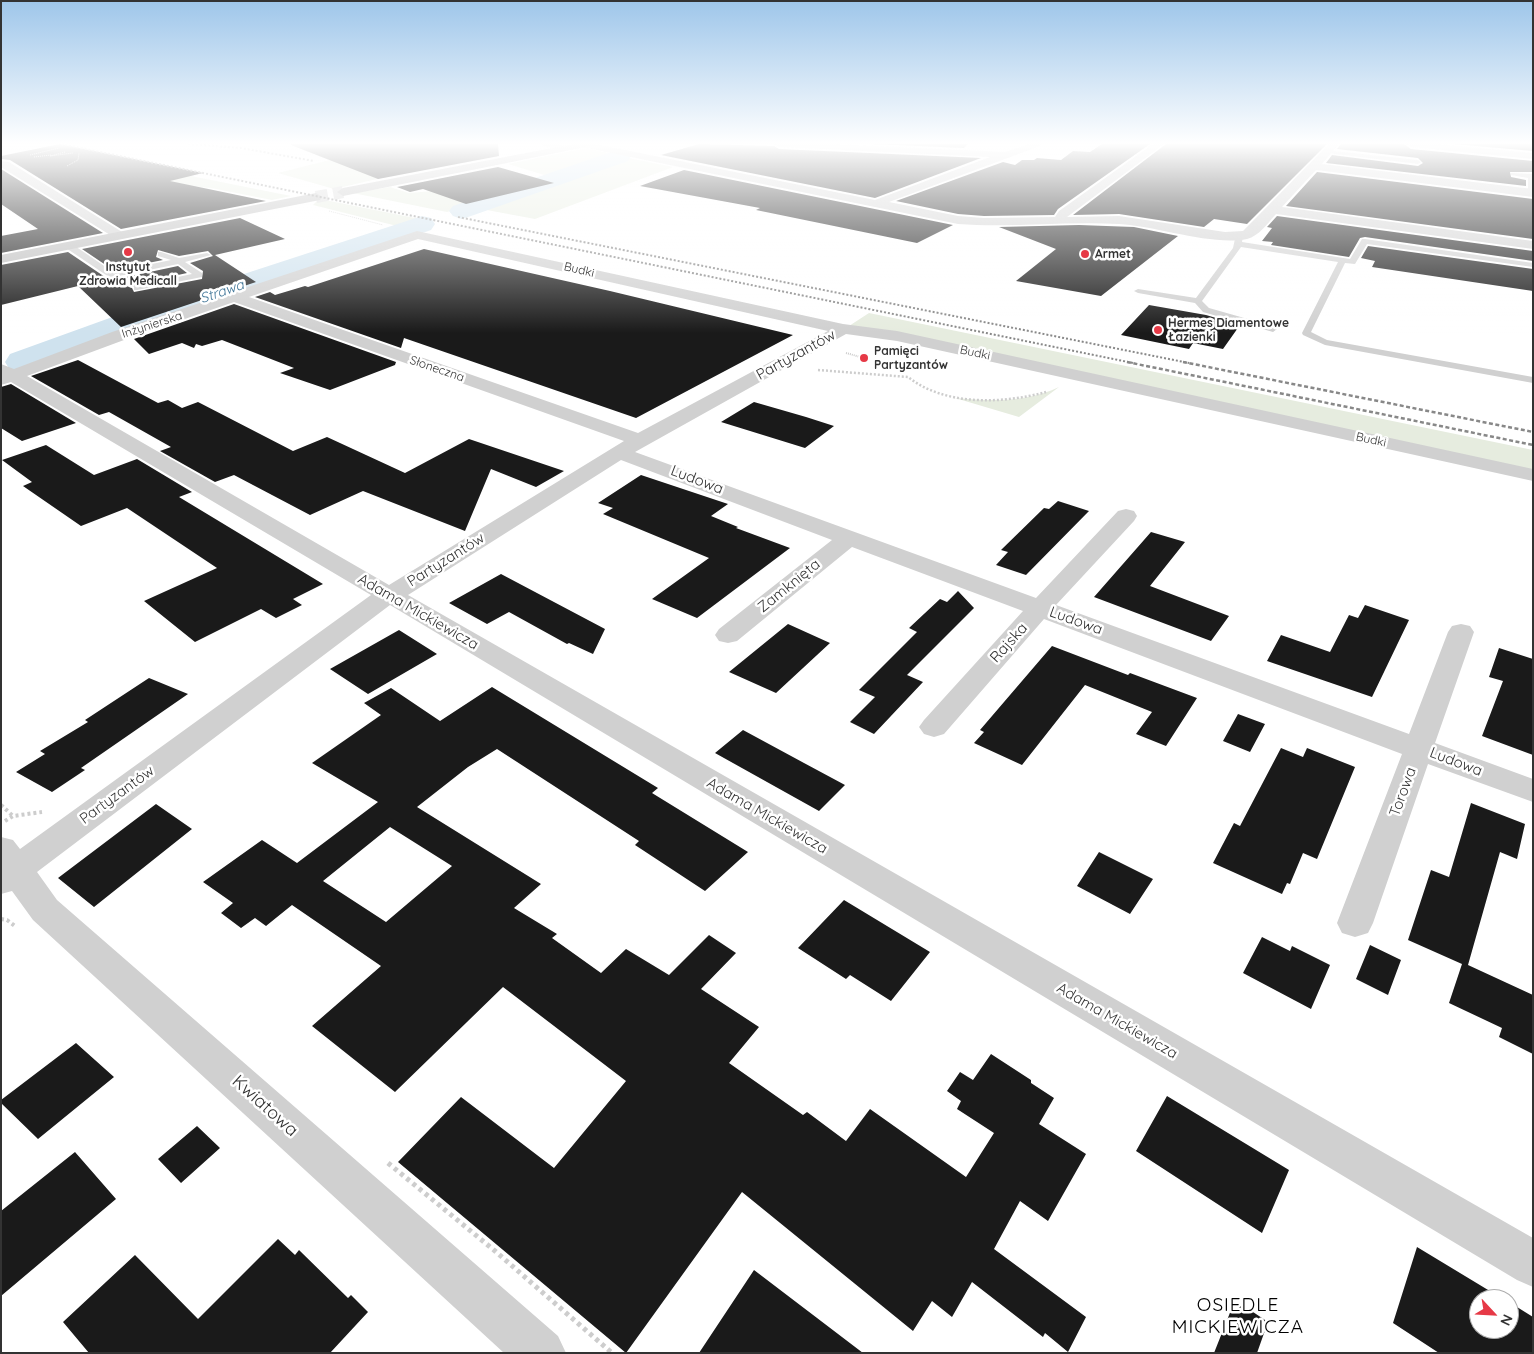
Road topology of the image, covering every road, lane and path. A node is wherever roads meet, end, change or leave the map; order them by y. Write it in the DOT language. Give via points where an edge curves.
graph roads {
  1 [pos="73,207"];
  2 [pos="265,207"];
  3 [pos="891,207"];
  4 [pos="1072,207"];
  5 [pos="1276,207"];
  6 [pos="1273,210"];
  7 [pos="327,211"];
  8 [pos="1063,220"];
  9 [pos="382,224"];
  10 [pos="417,234"];
  11 [pos="120,236"];
  12 [pos="1238,240"];
  13 [pos="1533,245"];
  14 [pos="69,246"];
  15 [pos="161,254"];
  16 [pos="207,255"];
  17 [pos="1,259"];
  18 [pos="179,261"];
  19 [pos="1342,261"];
  20 [pos="1533,265"];
  21 [pos="112,275"];
  22 [pos="1138,291"];
  23 [pos="234,297"];
  24 [pos="1198,302"];
  25 [pos="843,329"];
  26 [pos="1272,330"];
  27 [pos="855,356"];
  28 [pos="864,358"];
  29 [pos="816,369"];
  30 [pos="5,375"];
  31 [pos="1533,380"];
  32 [pos="1049,390"];
  33 [pos="630,447"];
  34 [pos="1533,475"];
  35 [pos="1126,516"];
  36 [pos="850,537"];
  37 [pos="389,594"];
  38 [pos="1040,608"];
  39 [pos="1461,632"];
  40 [pos="728,636"];
  41 [pos="934,727"];
  42 [pos="1419,748"];
  43 [pos="1533,791"];
  44 [pos="1,805"];
  45 [pos="8,854"];
  46 [pos="1355,923"];
  47 [pos="381,1157"];
  48 [pos="1533,1264"];
  49 [pos="541,1353"];
  50 [pos="612,1353"];
  1 -- 11 [label="street"];
  2 -- 11 [label="street"];
  3 -- 8 [label="street" via="958,220"];
  4 -- 8 [label="street" via="1063,214"];
  5 -- 6 [label="street"];
  6 -- 12 [label="street" via="1252,232"];
  6 -- 13 [label="street"];
  7 -- 9 [label="path"];
  8 -- 12 [label="street" via="1127,221"];
  10 -- 23 [label="street, Inżynierska"];
  10 -- 25 [label="street, Budki"];
  11 -- 14 [label="street"];
  12 -- 19 [label="lane"];
  12 -- 24 [label="lane" via="1237,248"];
  14 -- 17 [label="street"];
  14 -- 21 [label="lane"];
  15 -- 18 [label="lane"];
  16 -- 18 [label="lane"];
  18 -- 21 [label="lane"];
  18 -- 21 [label="lane" via="199,275 134,286"];
  19 -- 20 [label="lane" via="1352,262 1365,241"];
  19 -- 31 [label="lane" via="1306,333 1310,337"];
  22 -- 24 [label="lane"];
  23 -- 30 [label="street, Inżynierska"];
  23 -- 33 [label="street, Słoneczna"];
  24 -- 26 [label="lane" via="1206,310"];
  25 -- 33 [label="street, Partyzantów"];
  25 -- 34 [label="street, Budki" via="906,338"];
  27 -- 28 [label="path"];
  29 -- 32 [label="path" via="908,377 930,391 971,399 1017,398"];
  30 -- 37 [label="street, Adama Mickiewicza"];
  33 -- 36 [label="street, Ludowa"];
  33 -- 37 [label="street, Partyzantów"];
  35 -- 38 [label="street, Rajska"];
  36 -- 38 [label="street, Ludowa"];
  36 -- 40 [label="street, Zamknięta"];
  37 -- 45 [label="street, Partyzantów"];
  37 -- 48 [label="street, Adama Mickiewicza"];
  38 -- 41 [label="street, Rajska"];
  38 -- 42 [label="street, Ludowa"];
  39 -- 42 [label="street, Torowa"];
  42 -- 43 [label="street, Ludowa"];
  42 -- 46 [label="street, Torowa"];
  44 -- 45 [label="path"];
  45 -- 49 [label="street, Kwiatowa" via="45,910"];
  47 -- 50 [label="path"];
}
